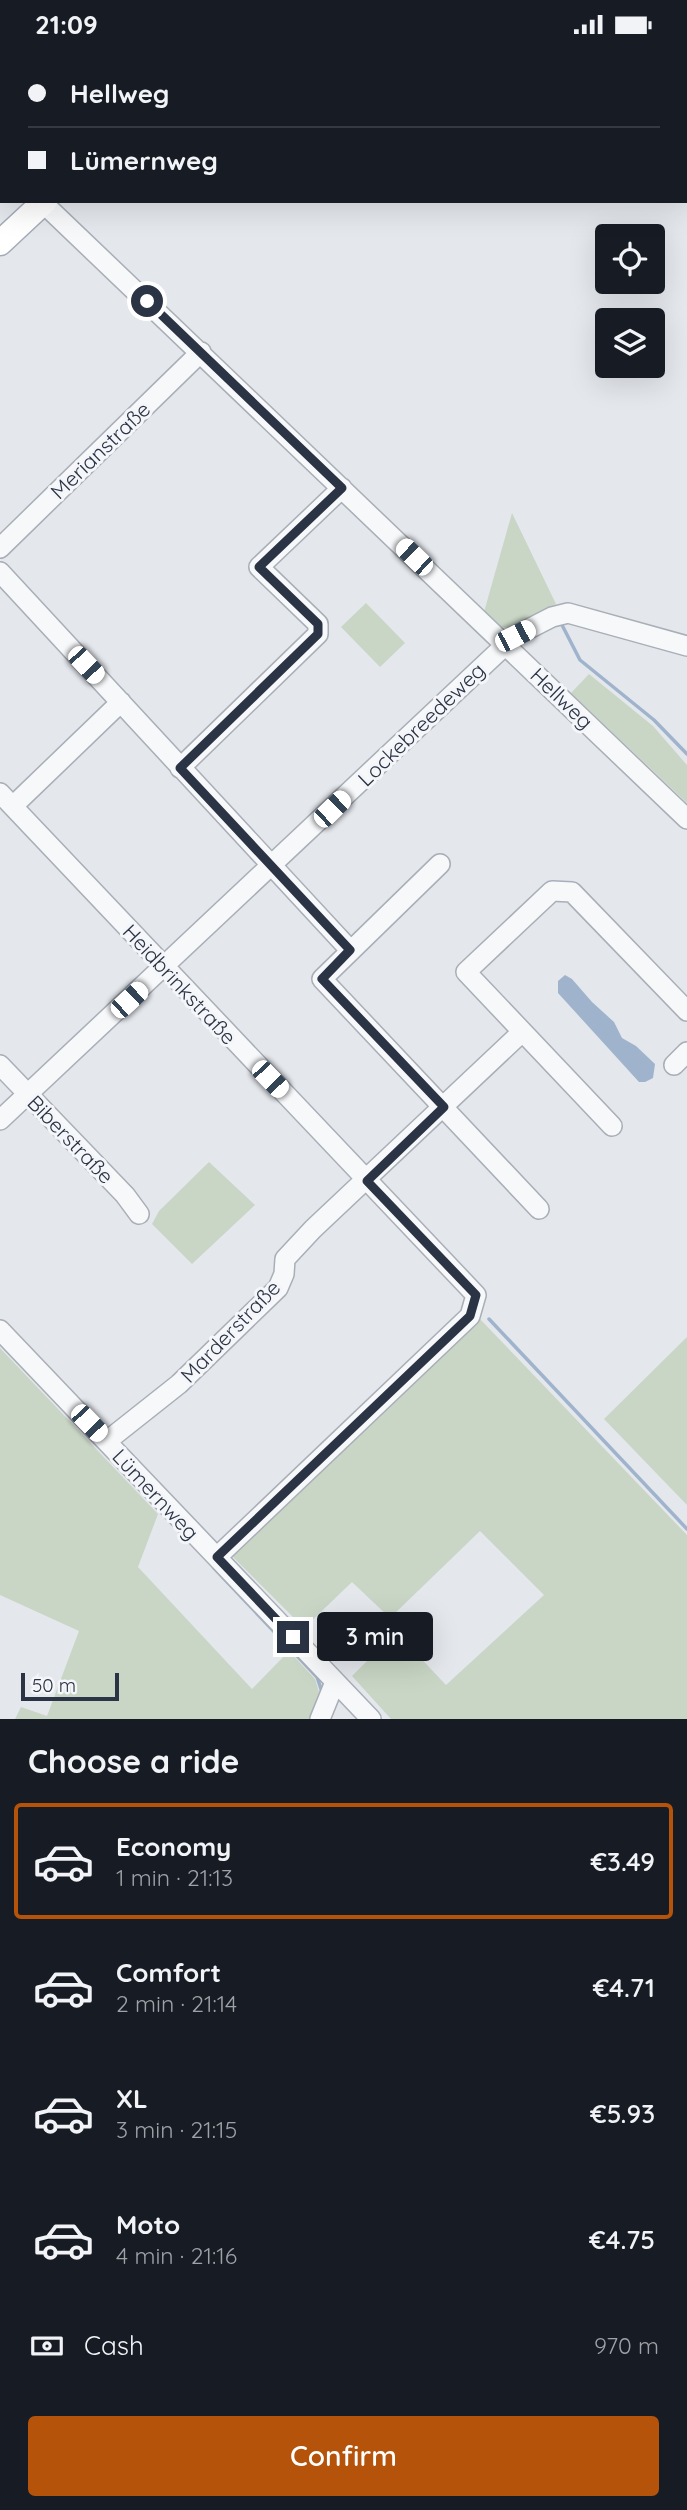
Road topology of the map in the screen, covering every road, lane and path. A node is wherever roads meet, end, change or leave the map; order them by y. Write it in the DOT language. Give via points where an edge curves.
graph roads {
  1 [pos="42,203"];
  2 [pos="44,203"];
  3 [pos="0,243"];
  4 [pos="201,352"];
  5 [pos="342,488"];
  6 [pos="0,548"];
  7 [pos="0,572"];
  8 [pos="505,643"];
  9 [pos="687,646"];
  10 [pos="121,702"];
  11 [pos="180,768"];
  12 [pos="6,800"];
  13 [pos="687,819"];
  14 [pos="440,864"];
  15 [pos="272,867"];
  16 [pos="350,950"];
  17 [pos="164,967"];
  18 [pos="687,1011"];
  19 [pos="522,1032"];
  20 [pos="0,1065"];
  21 [pos="28,1094"];
  22 [pos="444,1107"];
  23 [pos="0,1120"];
  24 [pos="612,1126"];
  25 [pos="367,1181"];
  26 [pos="539,1209"];
  27 [pos="139,1215"];
  28 [pos="0,1330"];
  29 [pos="107,1441"];
  30 [pos="217,1557"];
  31 [pos="335,1682"];
  32 [pos="320,1719"];
  33 [pos="371,1719"];
  1 -- 3 [label="main road"];
  2 -- 4 [label="street, Hellweg"];
  4 -- 5 [label="street, Hellweg"];
  4 -- 6 [label="street, Merianstraße"];
  5 -- 8 [label="street, Hellweg"];
  5 -- 11 [label="street" via="259,567 318,624 318,634"];
  7 -- 10 [label="street"];
  8 -- 9 [label="street, Lockebreedeweg" via="568,613"];
  8 -- 13 [label="street, Hellweg"];
  8 -- 15 [label="street, Lockebreedeweg"];
  10 -- 11 [label="street"];
  10 -- 12 [label="street"];
  11 -- 15 [label="street"];
  12 -- 17 [label="street, Heidbrinkstraße"];
  14 -- 16 [label="street"];
  15 -- 16 [label="street"];
  15 -- 17 [label="street, Lockebreedeweg"];
  16 -- 22 [label="street" via="322,979"];
  17 -- 21 [label="street, Lockebreedeweg"];
  17 -- 25 [label="street, Heidbrinkstraße"];
  18 -- 19 [label="street" via="572,893 552,891 466,972"];
  19 -- 22 [label="street, Marderstraße"];
  19 -- 24 [label="street"];
  20 -- 21 [label="street, Biberstraße"];
  21 -- 23 [label="street, Lockebreedeweg"];
  21 -- 27 [label="street, Biberstraße"];
  22 -- 25 [label="street, Marderstraße"];
  22 -- 26 [label="street"];
  25 -- 29 [label="street, Marderstraße" via="285,1259 278,1288 179,1384"];
  25 -- 30 [label="street, Heidbrinkstraße" via="476,1295 470,1316"];
  28 -- 29 [label="street, Lümernweg"];
  29 -- 30 [label="street, Lümernweg"];
  30 -- 31 [label="street, Lümernweg"];
  31 -- 32 [label="street"];
  31 -- 33 [label="street, Lümernweg"];
}
